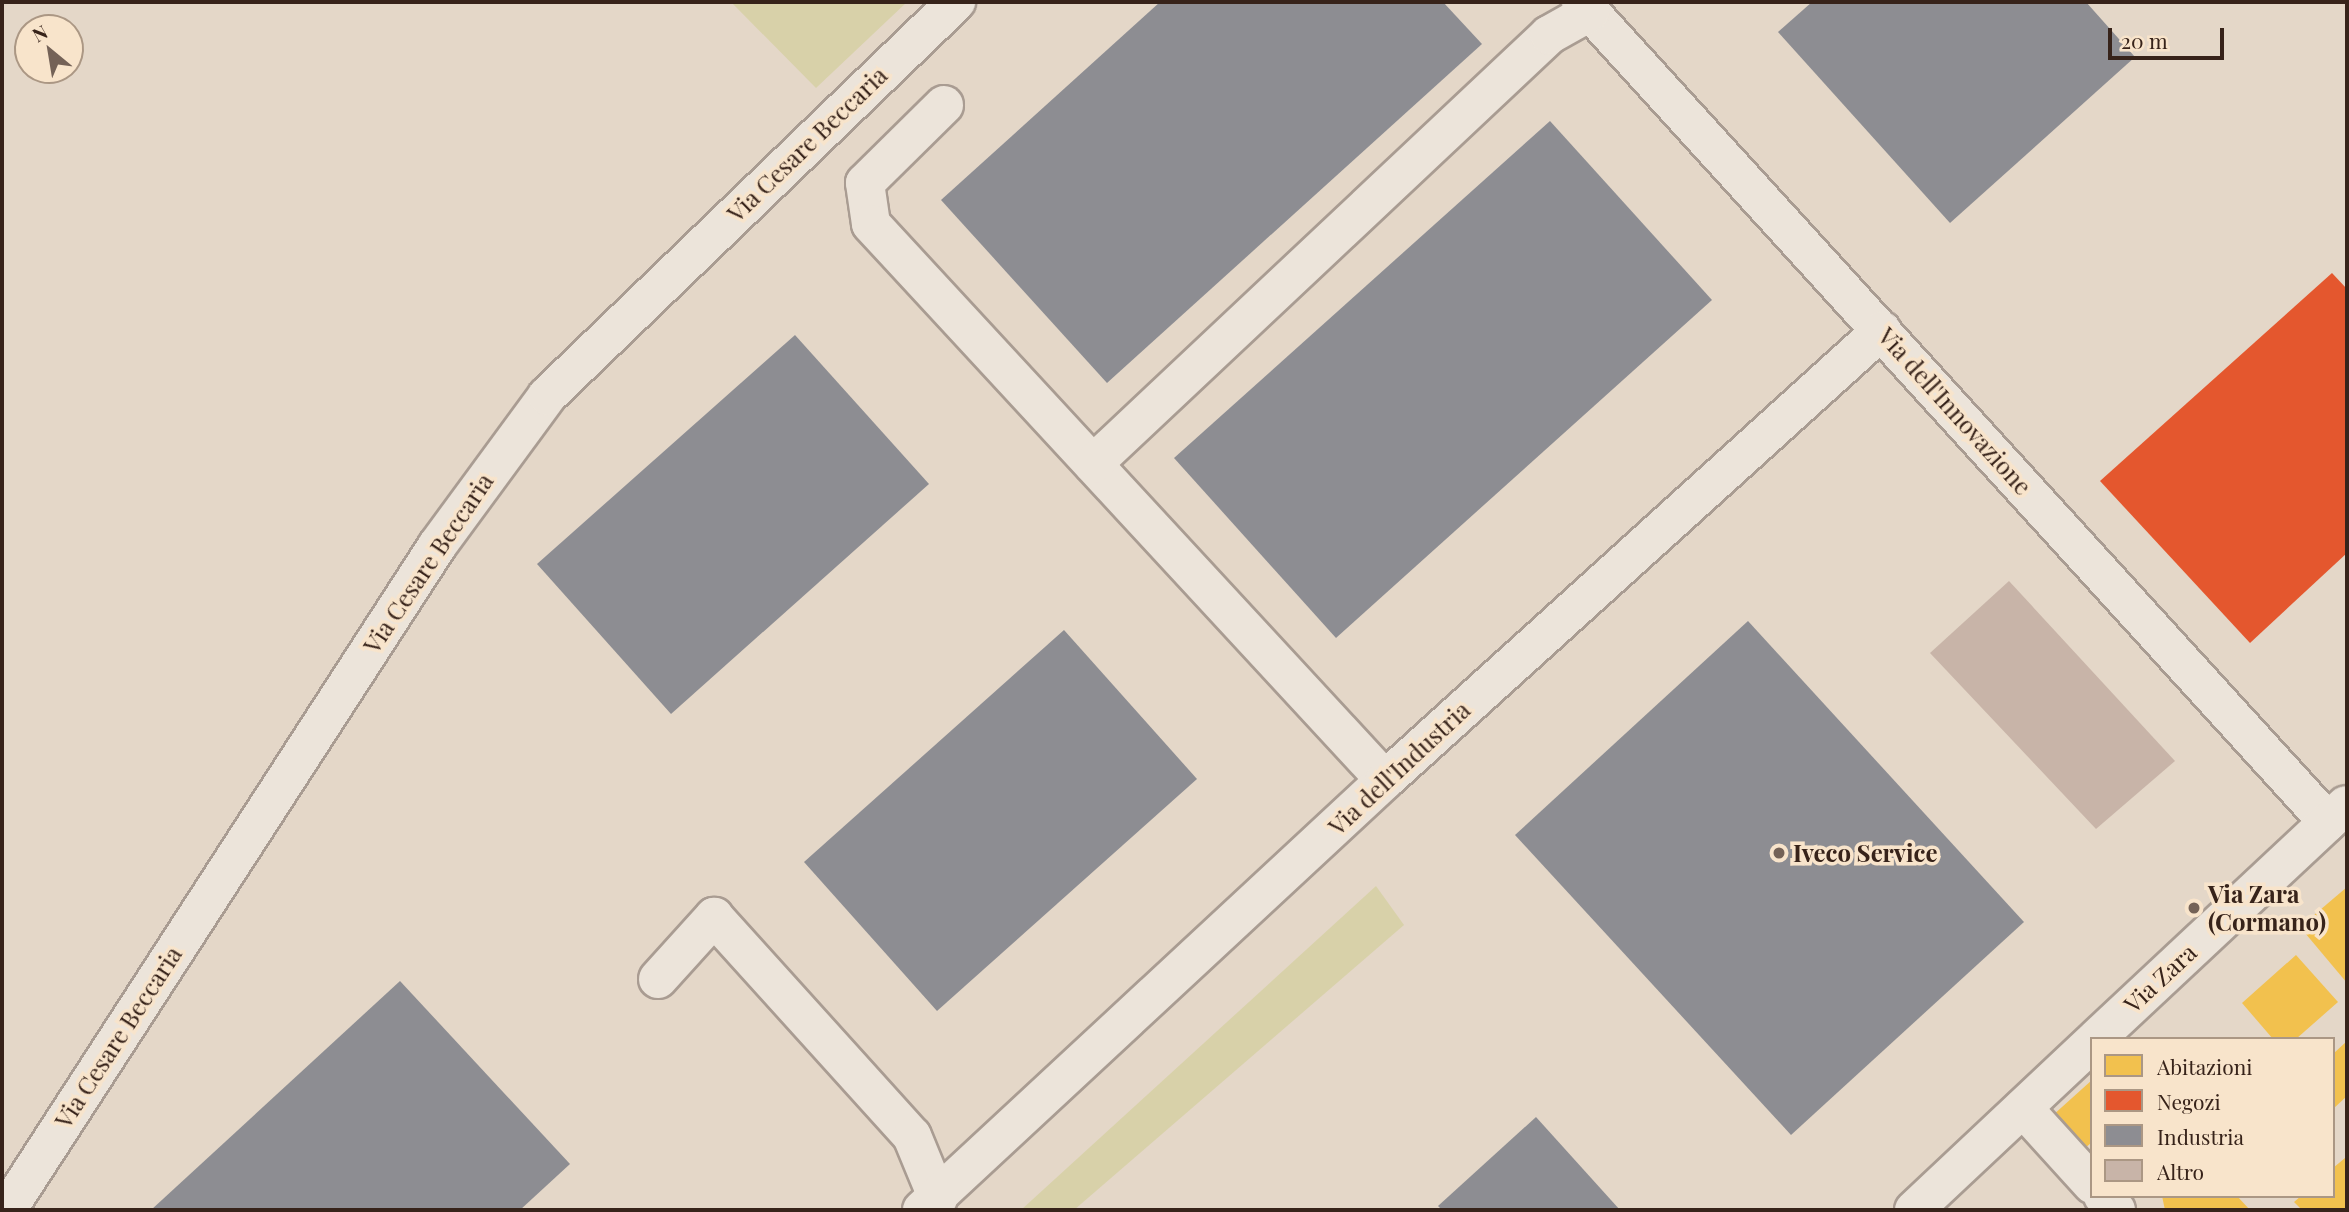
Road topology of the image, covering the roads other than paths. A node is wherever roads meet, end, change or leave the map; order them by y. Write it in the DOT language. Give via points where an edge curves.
graph roads {
  1 [pos="956,2"];
  2 [pos="1586,7"];
  3 [pos="944,105"];
  4 [pos="1882,331"];
  5 [pos="1093,464"];
  6 [pos="1385,780"];
  7 [pos="2337,812"];
  8 [pos="658,979"];
  9 [pos="2098,1037"];
  10 [pos="2090,1045"];
  11 [pos="2023,1108"];
  12 [pos="2090,1182"];
  13 [pos="930,1205"];
  14 [pos="7,1210"];
  15 [pos="1914,1210"];
  1 -- 14 [label="street, Via Cesare Beccaria" via="539,407 437,546"];
  2 -- 4 [label="street, Via dell'Innovazione"];
  2 -- 5 [label="street" via="1549,35"];
  3 -- 5 [label="street" via="865,183 872,224"];
  4 -- 6 [label="street, Via dell'Industria"];
  4 -- 7 [label="street, Via dell'Innovazione"];
  5 -- 6 [label="street"];
  6 -- 13 [label="street, Via dell'Industria"];
  7 -- 9 [label="street, Via Zara"];
  8 -- 13 [label="street" via="714,917 912,1136"];
  10 -- 11 [label="street"];
  11 -- 12 [label="street"];
  11 -- 15 [label="street"];
}
